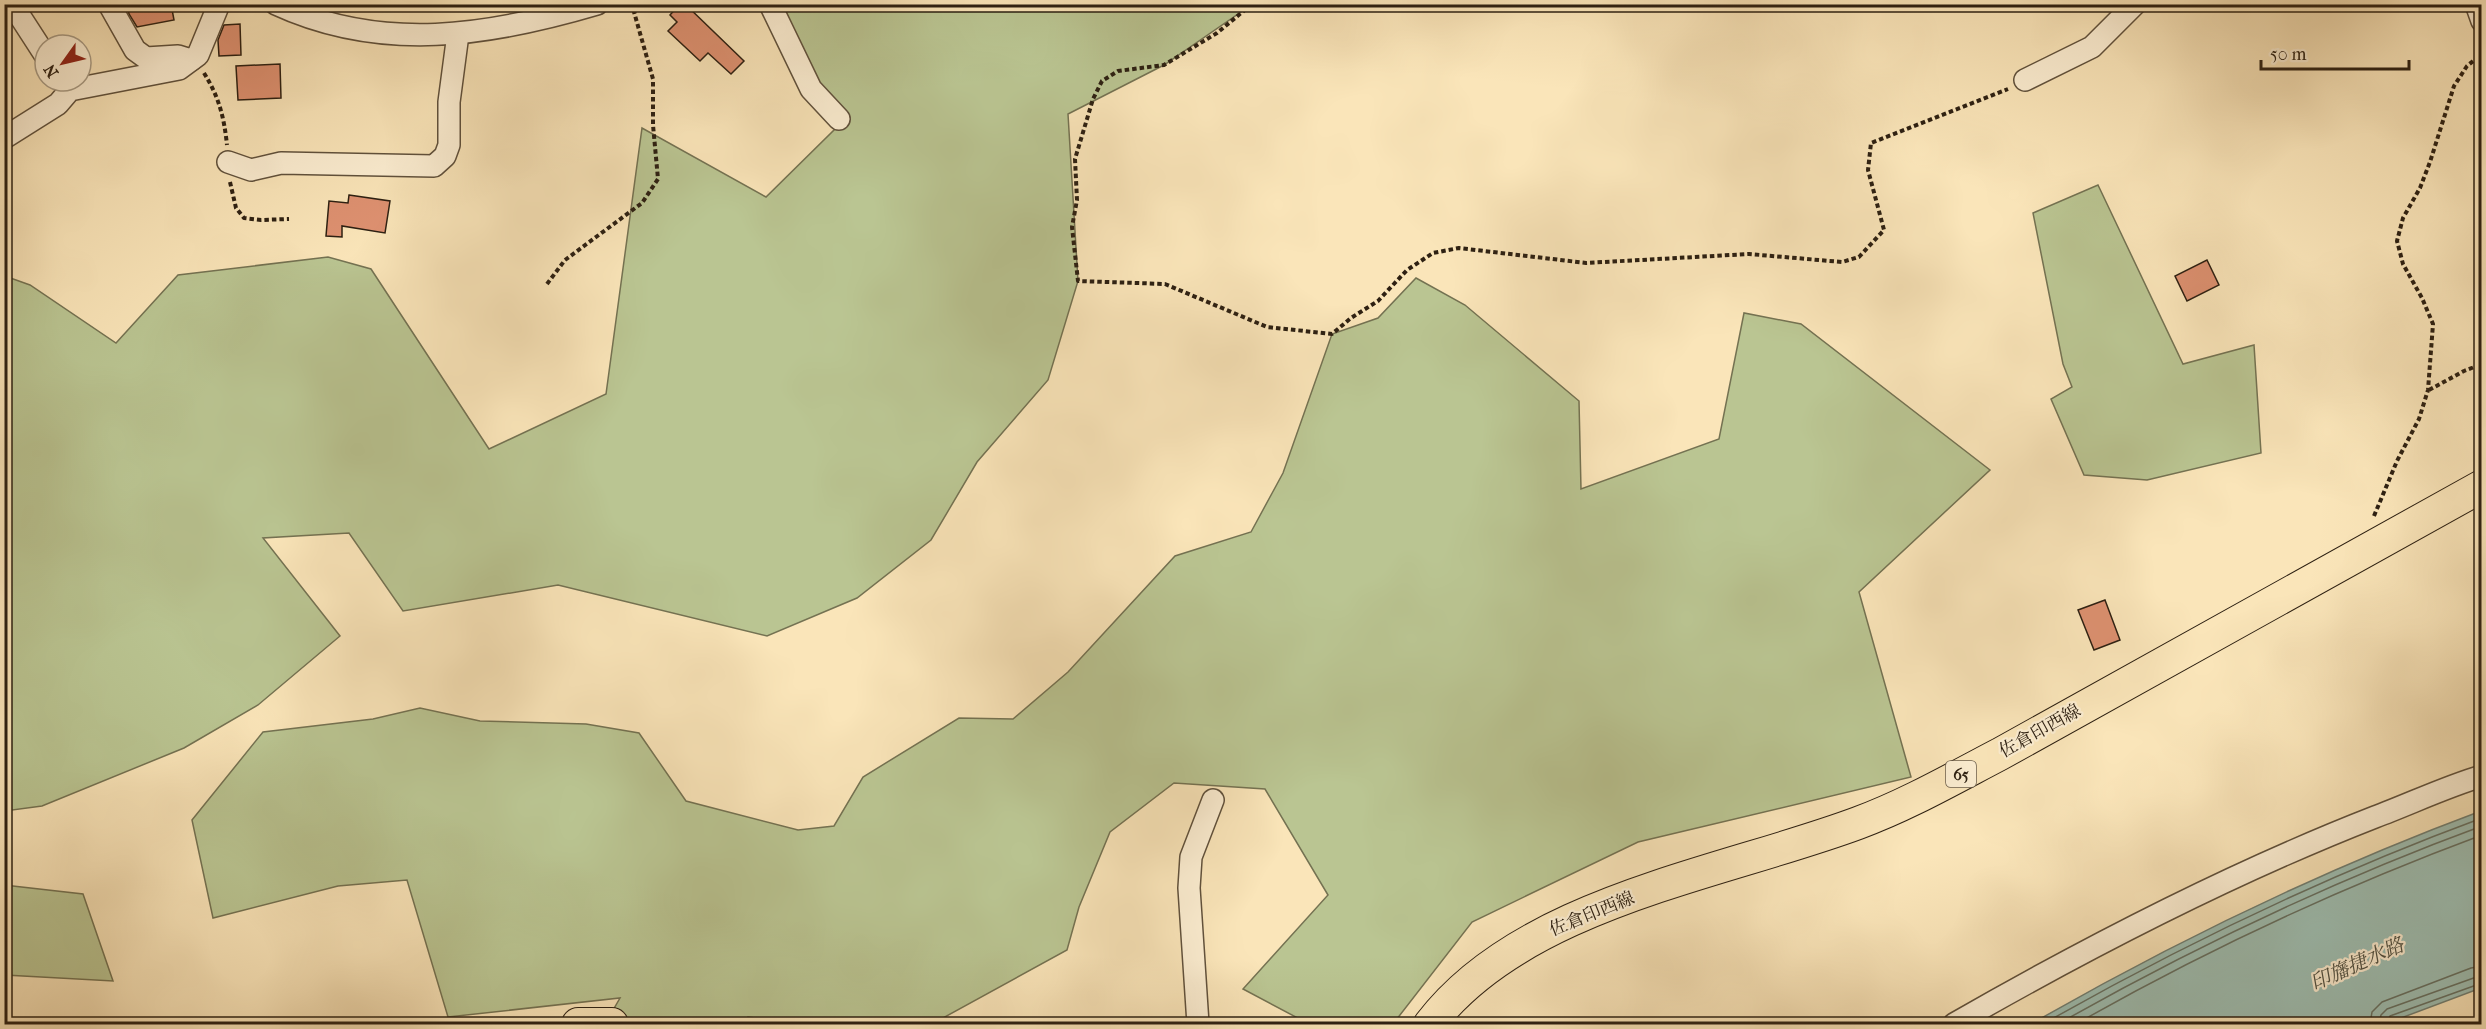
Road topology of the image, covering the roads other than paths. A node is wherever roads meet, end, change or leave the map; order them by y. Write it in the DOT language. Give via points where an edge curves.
graph roads {
  1 [pos="12,4"];
  2 [pos="109,4"];
  3 [pos="219,4"];
  4 [pos="276,4"];
  5 [pos="597,4"];
  6 [pos="770,4"];
  7 [pos="2135,4"];
  8 [pos="2476,4"];
  9 [pos="2481,21"];
  10 [pos="458,34"];
  11 [pos="33,36"];
  12 [pos="191,60"];
  13 [pos="2025,80"];
  14 [pos="93,82"];
  15 [pos="64,93"];
  16 [pos="839,119"];
  17 [pos="4,138"];
  18 [pos="228,162"];
  19 [pos="2481,486"];
  20 [pos="2481,776"];
  21 [pos="1214,800"];
  22 [pos="578,1024"];
  23 [pos="612,1024"];
  24 [pos="1198,1024"];
  25 [pos="1430,1024"];
  26 [pos="1954,1024"];
  1 -- 11 [label="street"];
  2 -- 12 [label="street" via="135,50 146,58 178,56"];
  3 -- 12 [label="street" via="198,55"];
  4 -- 10 [label="street" via="296,14 369,33"];
  5 -- 10 [label="street" via="483,32"];
  6 -- 16 [label="street" via="811,90"];
  7 -- 13 [label="street" via="2092,47"];
  8 -- 9 [label="street"];
  10 -- 18 [label="street" via="449,102 449,145 445,156 434,166 281,163 251,170"];
  12 -- 14 [label="street" via="179,69"];
  15 -- 17 [label="street" via="58,104"];
  19 -- 25 [label="main road, 佐倉印西線 / 65" via="2000,754 1882,812 1785,849 1587,913 1528,941 1491,965 1443,1007"];
  20 -- 26 [label="street" via="2292,849 2171,907"];
  21 -- 24 [label="street" via="1191,857 1189,888"];
  22 -- 23 [label="main road"];
}
